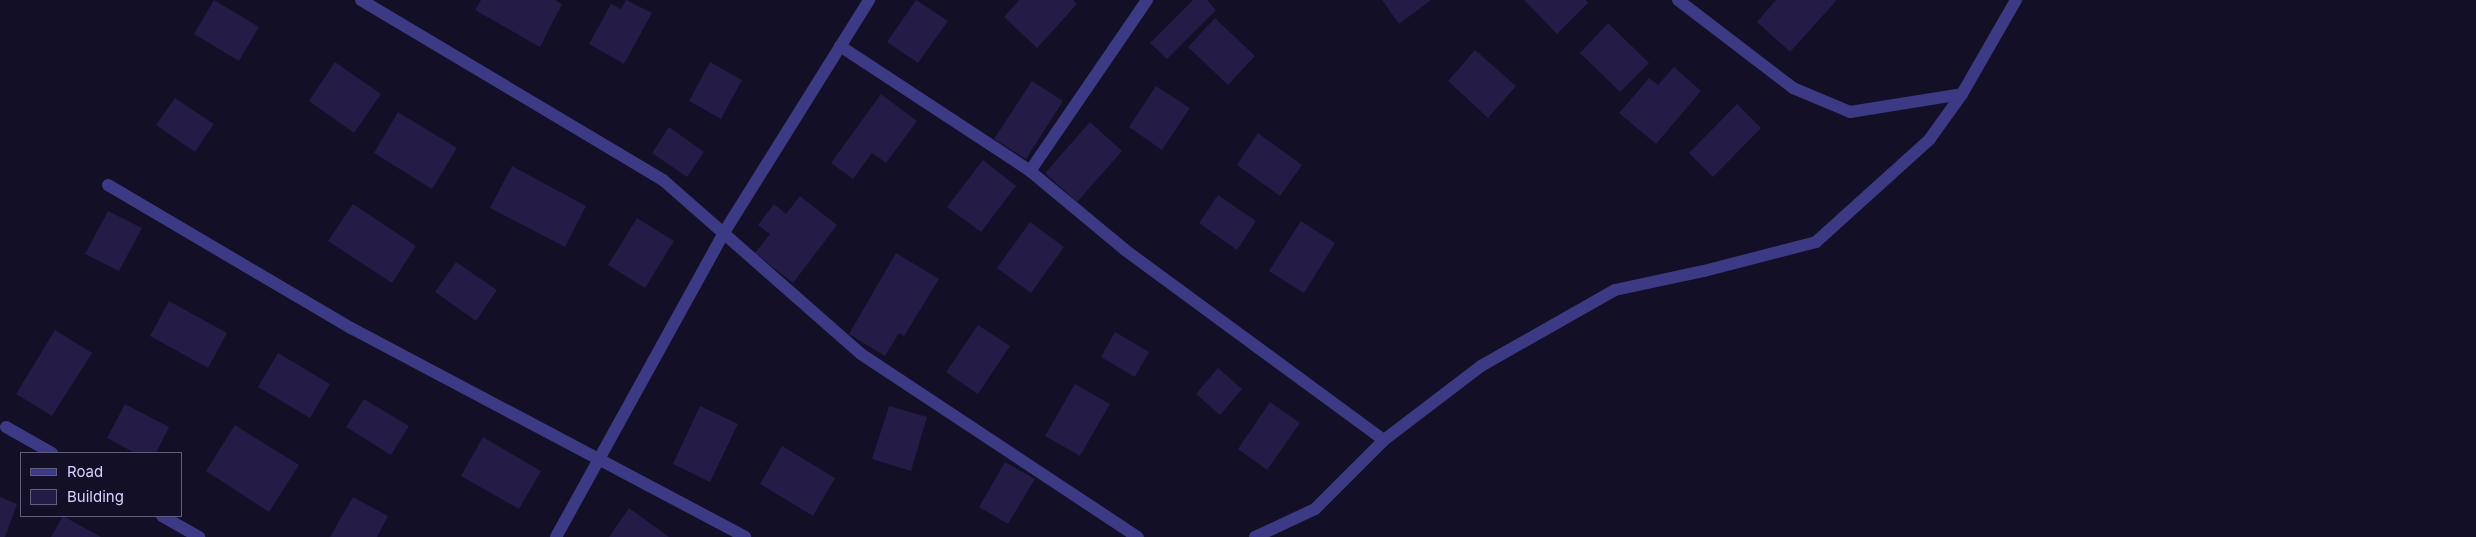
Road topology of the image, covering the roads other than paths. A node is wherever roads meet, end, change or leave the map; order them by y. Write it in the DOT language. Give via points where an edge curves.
graph roads {
  1 [pos="360,0"];
  2 [pos="869,0"];
  3 [pos="1147,0"];
  4 [pos="1678,0"];
  5 [pos="2016,0"];
  6 [pos="840,46"];
  7 [pos="1962,94"];
  8 [pos="1030,172"];
  9 [pos="108,185"];
  10 [pos="723,234"];
  11 [pos="6,427"];
  12 [pos="1384,440"];
  13 [pos="50,452"];
  14 [pos="597,460"];
  15 [pos="164,517"];
  16 [pos="199,537"];
  17 [pos="556,537"];
  18 [pos="745,537"];
  19 [pos="1138,537"];
  20 [pos="1255,537"];
  1 -- 10 [label="street" via="663,180"];
  2 -- 6 [label="street"];
  3 -- 8 [label="street"];
  4 -- 7 [label="street" via="1793,88 1850,112"];
  5 -- 7 [label="street"];
  6 -- 8 [label="street"];
  6 -- 10 [label="street"];
  7 -- 12 [label="street" via="1929,140 1816,242 1616,290 1481,366"];
  8 -- 12 [label="street" via="1125,250"];
  9 -- 14 [label="street" via="351,328"];
  10 -- 14 [label="street"];
  10 -- 19 [label="street" via="861,354"];
  11 -- 13 [label="street"];
  12 -- 20 [label="street" via="1315,509"];
  14 -- 17 [label="street"];
  14 -- 18 [label="street"];
  15 -- 16 [label="street"];
}
